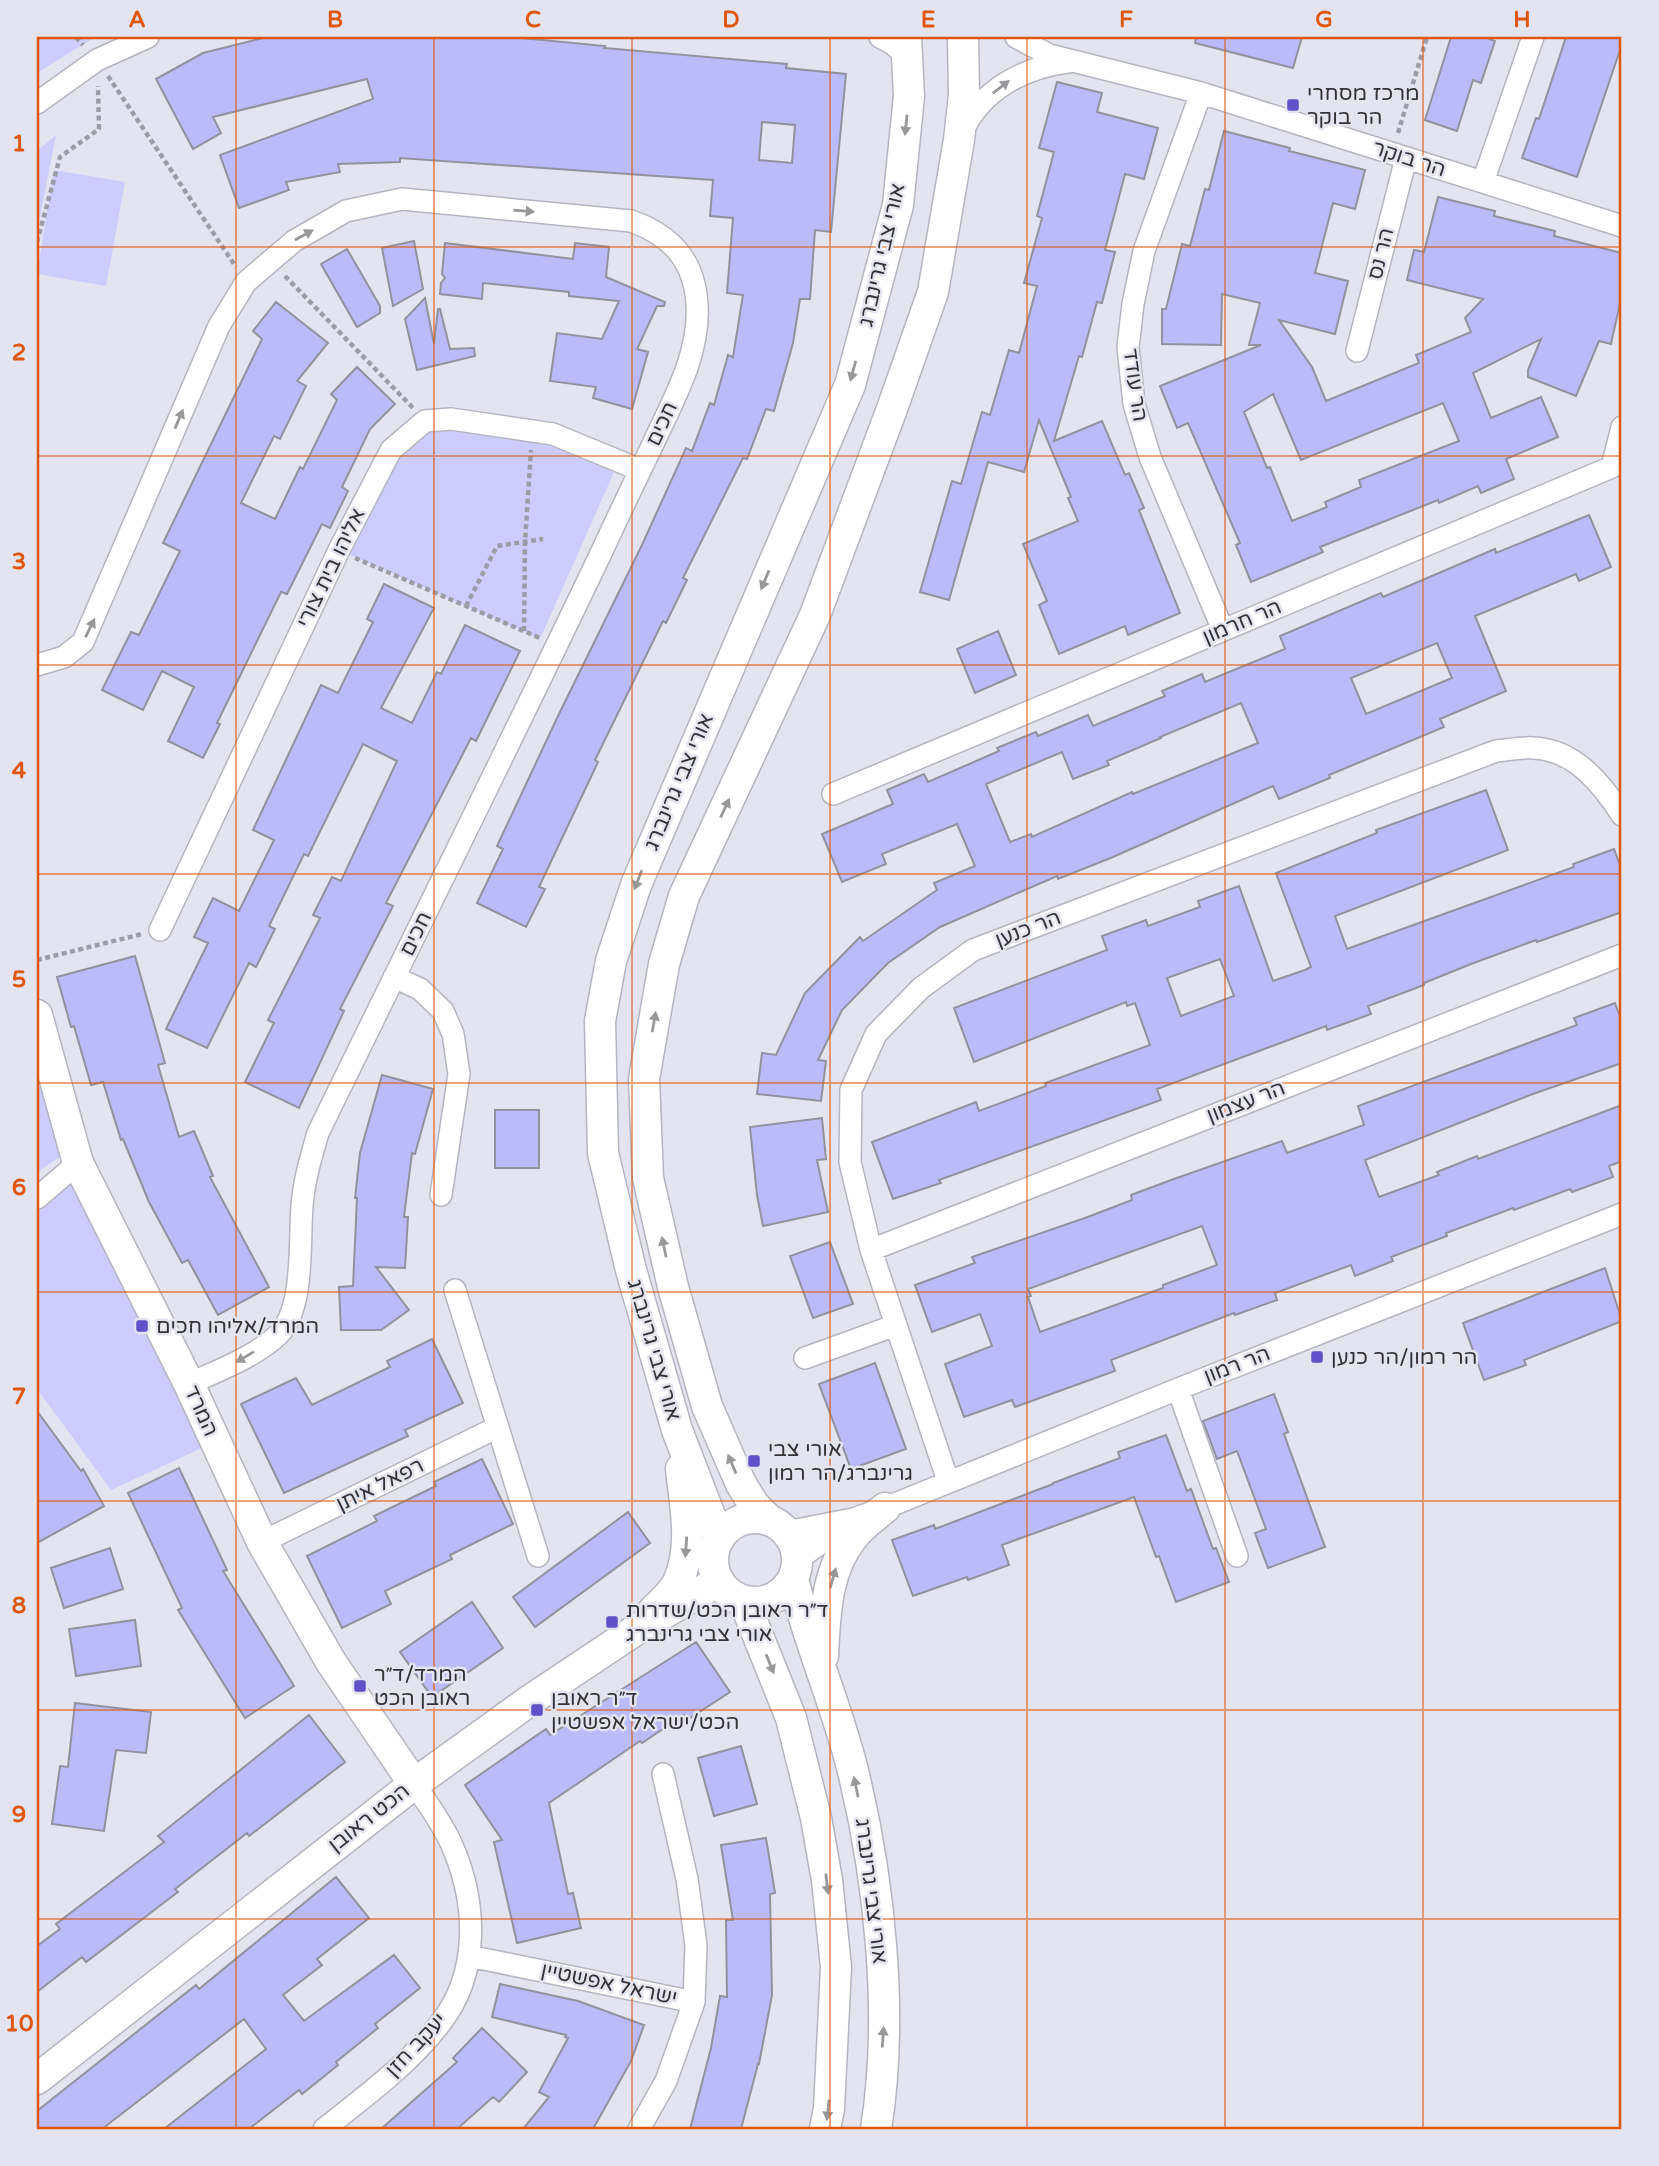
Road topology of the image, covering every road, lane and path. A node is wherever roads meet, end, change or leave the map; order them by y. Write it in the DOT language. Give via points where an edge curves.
graph roads {
  1 [pos="148,37"];
  2 [pos="880,37"];
  3 [pos="963,37"];
  4 [pos="1016,37"];
  5 [pos="1427,37"];
  6 [pos="1533,37"];
  7 [pos="907,47"];
  8 [pos="97,60"];
  9 [pos="1074,62"];
  10 [pos="1201,93"];
  11 [pos="37,103"];
  12 [pos="959,140"];
  13 [pos="1399,155"];
  14 [pos="1483,182"];
  15 [pos="1622,226"];
  16 [pos="37,242"];
  17 [pos="270,260"];
  18 [pos="246,282"];
  19 [pos="1357,351"];
  20 [pos="425,421"];
  21 [pos="1622,427"];
  22 [pos="532,431"];
  23 [pos="640,470"];
  24 [pos="543,538"];
  25 [pos="525,542"];
  26 [pos="339,550"];
  27 [pos="466,606"];
  28 [pos="1223,630"];
  29 [pos="524,631"];
  30 [pos="557,646"];
  31 [pos="37,665"];
  32 [pos="833,794"];
  33 [pos="1622,815"];
  34 [pos="160,930"];
  35 [pos="1622,955"];
  36 [pos="37,960"];
  37 [pos="394,978"];
  38 [pos="37,1015"];
  39 [pos="78,1163"];
  40 [pos="441,1195"];
  41 [pos="37,1198"];
  42 [pos="1622,1214"];
  43 [pos="871,1250"];
  44 [pos="455,1290"];
  45 [pos="896,1325"];
  46 [pos="805,1358"];
  47 [pos="189,1384"];
  48 [pos="1178,1389"];
  49 [pos="498,1427"];
  50 [pos="677,1430"];
  51 [pos="948,1481"];
  52 [pos="885,1508"];
  53 [pos="853,1519"];
  54 [pos="778,1526"];
  55 [pos="719,1539"];
  56 [pos="262,1542"];
  57 [pos="538,1556"];
  58 [pos="1237,1556"];
  59 [pos="795,1569"];
  60 [pos="719,1581"];
  61 [pos="744,1601"];
  62 [pos="637,1629"];
  63 [pos="822,1670"];
  64 [pos="663,1774"];
  65 [pos="414,1784"];
  66 [pos="470,1956"];
  67 [pos="694,2001"];
  68 [pos="37,2079"];
  69 [pos="324,2129"];
  70 [pos="639,2129"];
  71 [pos="825,2129"];
  72 [pos="876,2129"];
  1 -- 8 [label="street"];
  2 -- 7 [label="street"];
  3 -- 12 [label="main road, אורי צבי גרינברג"];
  4 -- 9 [label="street, הר בוקר"];
  5 -- 13 [label="path"];
  6 -- 14 [label="street"];
  7 -- 50 [label="main road, אורי צבי גרינברג, one-way" via="909,96 898,205 850,385 636,884 611,961 600,1020 603,1153"];
  8 -- 11 [label="street"];
  8 -- 16 [label="path" via="100,129 60,157"];
  8 -- 18 [label="path"];
  9 -- 10 [label="street, הר בוקר"];
  12 -- 9 [label="street, הר בוקר, one-way" via="975,111 1006,83 1046,64"];
  10 -- 13 [label="street, הר בוקר"];
  10 -- 28 [label="street, הר עודד" via="1144,251 1128,347 1134,404 1150,457"];
  54 -- 12 [label="main road, אורי צבי גרינברג, one-way" via="754,1506 707,1406 648,1178 644,1079 664,964 684,896 815,615 933,292"];
  13 -- 14 [label="street, הר בוקר"];
  13 -- 19 [label="street, הר נס"];
  14 -- 15 [label="street, הר בוקר"];
  17 -- 18 [label="street, חכים"];
  17 -- 20 [label="path"];
  17 -- 23 [label="street, חכים, one-way" via="293,241 346,211 401,199 631,220 649,227 667,238 684,258 698,306 689,368"];
  31 -- 18 [label="street, חכים, one-way" via="64,657 83,642 219,326"];
  20 -- 22 [label="street" via="451,419"];
  20 -- 26 [label="street, אליהו בית צורי" via="391,450"];
  21 -- 28 [label="street, הר חרמון" via="1612,467"];
  22 -- 23 [label="street" via="553,434"];
  22 -- 25 [label="path"];
  23 -- 30 [label="street, חכים"];
  24 -- 25 [label="path"];
  25 -- 27 [label="path" via="497,546"];
  25 -- 29 [label="path"];
  26 -- 27 [label="path"];
  26 -- 34 [label="street, אליהו בית צורי"];
  27 -- 29 [label="path"];
  28 -- 32 [label="street, הר חרמון"];
  29 -- 30 [label="path"];
  30 -- 37 [label="street, חכים"];
  33 -- 43 [label="street, הר כנען" via="1603,786 1570,758 1536,748 1496,751 973,950 920,988 876,1034 850,1090 850,1162"];
  34 -- 36 [label="path"];
  35 -- 43 [label="street, הר עצמון"];
  37 -- 40 [label="street" via="421,989 443,1011 453,1034 459,1074"];
  37 -- 47 [label="street, חכים, one-way" via="318,1133 306,1173 291,1316 278,1334 242,1359"];
  38 -- 39 [label="main road, המרד"];
  39 -- 41 [label="street"];
  39 -- 47 [label="main road, המרד"];
  42 -- 48 [label="street, הר רמון"];
  43 -- 45 [label="street, הר כנען"];
  44 -- 49 [label="street"];
  45 -- 46 [label="street"];
  45 -- 51 [label="street, הר כנען"];
  47 -- 56 [label="main road, המרד"];
  48 -- 51 [label="street, הר רמון"];
  48 -- 58 [label="street"];
  49 -- 56 [label="street, רפאל איתן"];
  49 -- 57 [label="street"];
  50 -- 55 [label="main road, אורי צבי גרינברג"];
  50 -- 62 [label="main road, one-way" via="687,1529 685,1559 677,1584"];
  51 -- 52 [label="street, הר רמון"];
  52 -- 53 [label="street, הר רמון"];
  63 -- 52 [label="main road, one-way" via="825,1617 840,1557 853,1535"];
  53 -- 54 [label="street, הר רמון"];
  53 -- 59 [label="street, הר רמון"];
  54 -- 55 [label="main road" via="755,1518 741,1521"];
  54 -- 59 [label="main road" via="792,1540"];
  55 -- 60 [label="main road" via="713,1560"];
  56 -- 65 [label="main road, המרד" via="331,1662"];
  59 -- 61 [label="main road" via="778,1596"];
  59 -- 63 [label="main road, אורי צבי גרינברג"];
  60 -- 61 [label="main road"];
  60 -- 62 [label="main road, הכט ראובן"];
  61 -- 71 [label="main road, אורי צבי גרינברג, one-way" via="791,1717 817,1818 827,1880 836,1967"];
  62 -- 65 [label="main road, הכט ראובן"];
  72 -- 63 [label="main road, אורי צבי גרינברג, one-way" via="885,2008 872,1861 853,1770"];
  64 -- 67 [label="street" via="687,1879 696,1945"];
  65 -- 66 [label="street, יעקב חזן" via="451,1843 467,1891"];
  65 -- 68 [label="main road, הכט ראובן"];
  66 -- 67 [label="street, ישראל אפשטיין"];
  66 -- 69 [label="street, יעקב חזן" via="464,1981 440,2024 394,2072"];
  67 -- 70 [label="street, ישראל אפשטיין" via="666,2081"];
}
